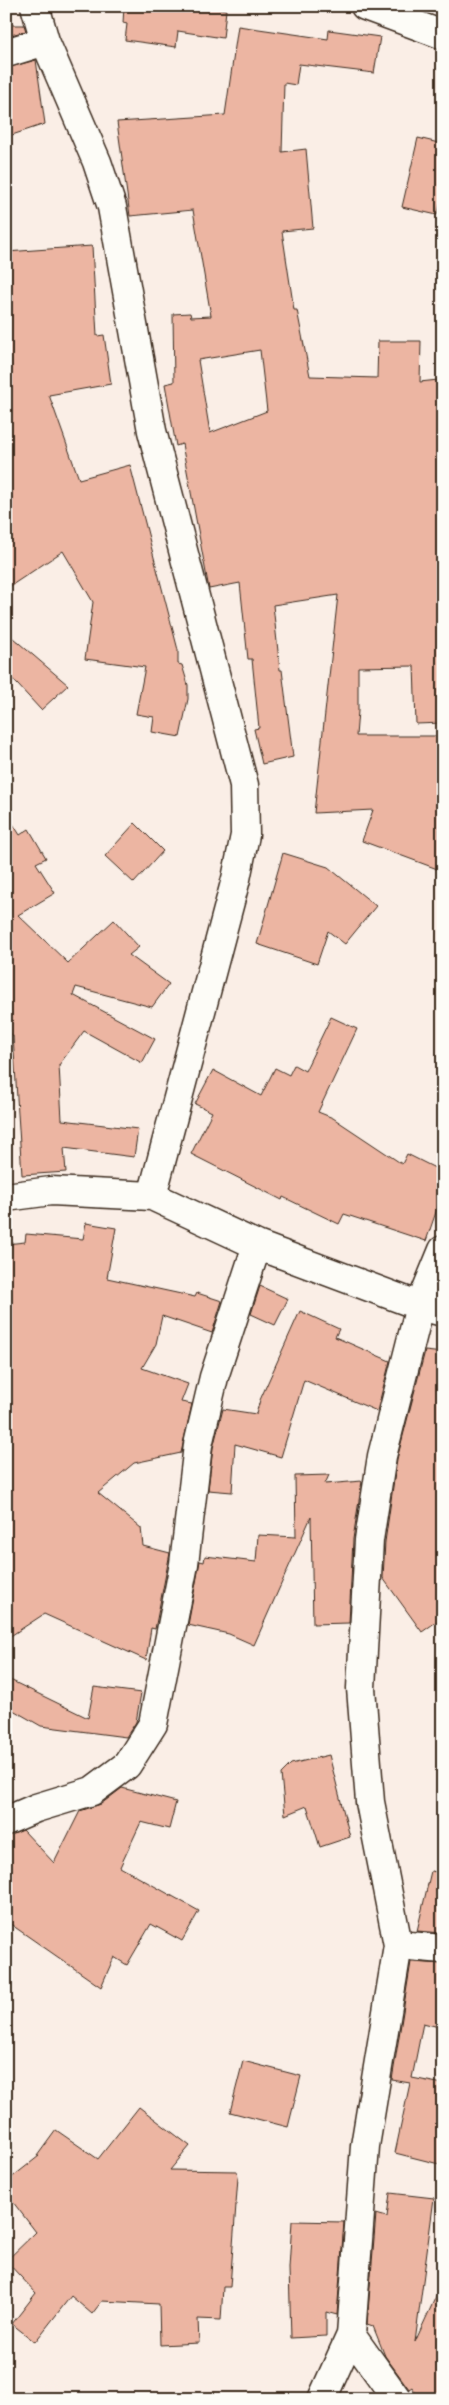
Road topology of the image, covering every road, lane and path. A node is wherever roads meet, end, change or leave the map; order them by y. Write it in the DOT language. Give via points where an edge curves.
graph roads {
  1 [pos="35,6"];
  2 [pos="365,6"];
  3 [pos="443,35"];
  4 [pos="45,41"];
  5 [pos="6,54"];
  6 [pos="152,1196"];
  7 [pos="6,1197"];
  8 [pos="257,1245"];
  9 [pos="443,1250"];
  10 [pos="431,1309"];
  11 [pos="6,1822"];
  12 [pos="398,1945"];
  13 [pos="443,1949"];
  14 [pos="351,2335"];
  15 [pos="322,2399"];
  16 [pos="397,2399"];
  1 -- 4 [label="street"];
  2 -- 3 [label="street"];
  4 -- 5 [label="street"];
  4 -- 6 [label="street" via="97,162 112,206 152,431 244,785 245,835 236,879"];
  6 -- 7 [label="street" via="51,1191"];
  6 -- 8 [label="street"];
  8 -- 10 [label="street"];
  8 -- 11 [label="street" via="214,1377 200,1437 184,1564 153,1724 127,1765 92,1790 36,1808"];
  9 -- 10 [label="street"];
  10 -- 12 [label="street" via="382,1456 369,1540 361,1688 370,1802"];
  12 -- 13 [label="street"];
  12 -- 14 [label="street" via="365,2146"];
  14 -- 15 [label="street"];
  14 -- 16 [label="street"];
}
